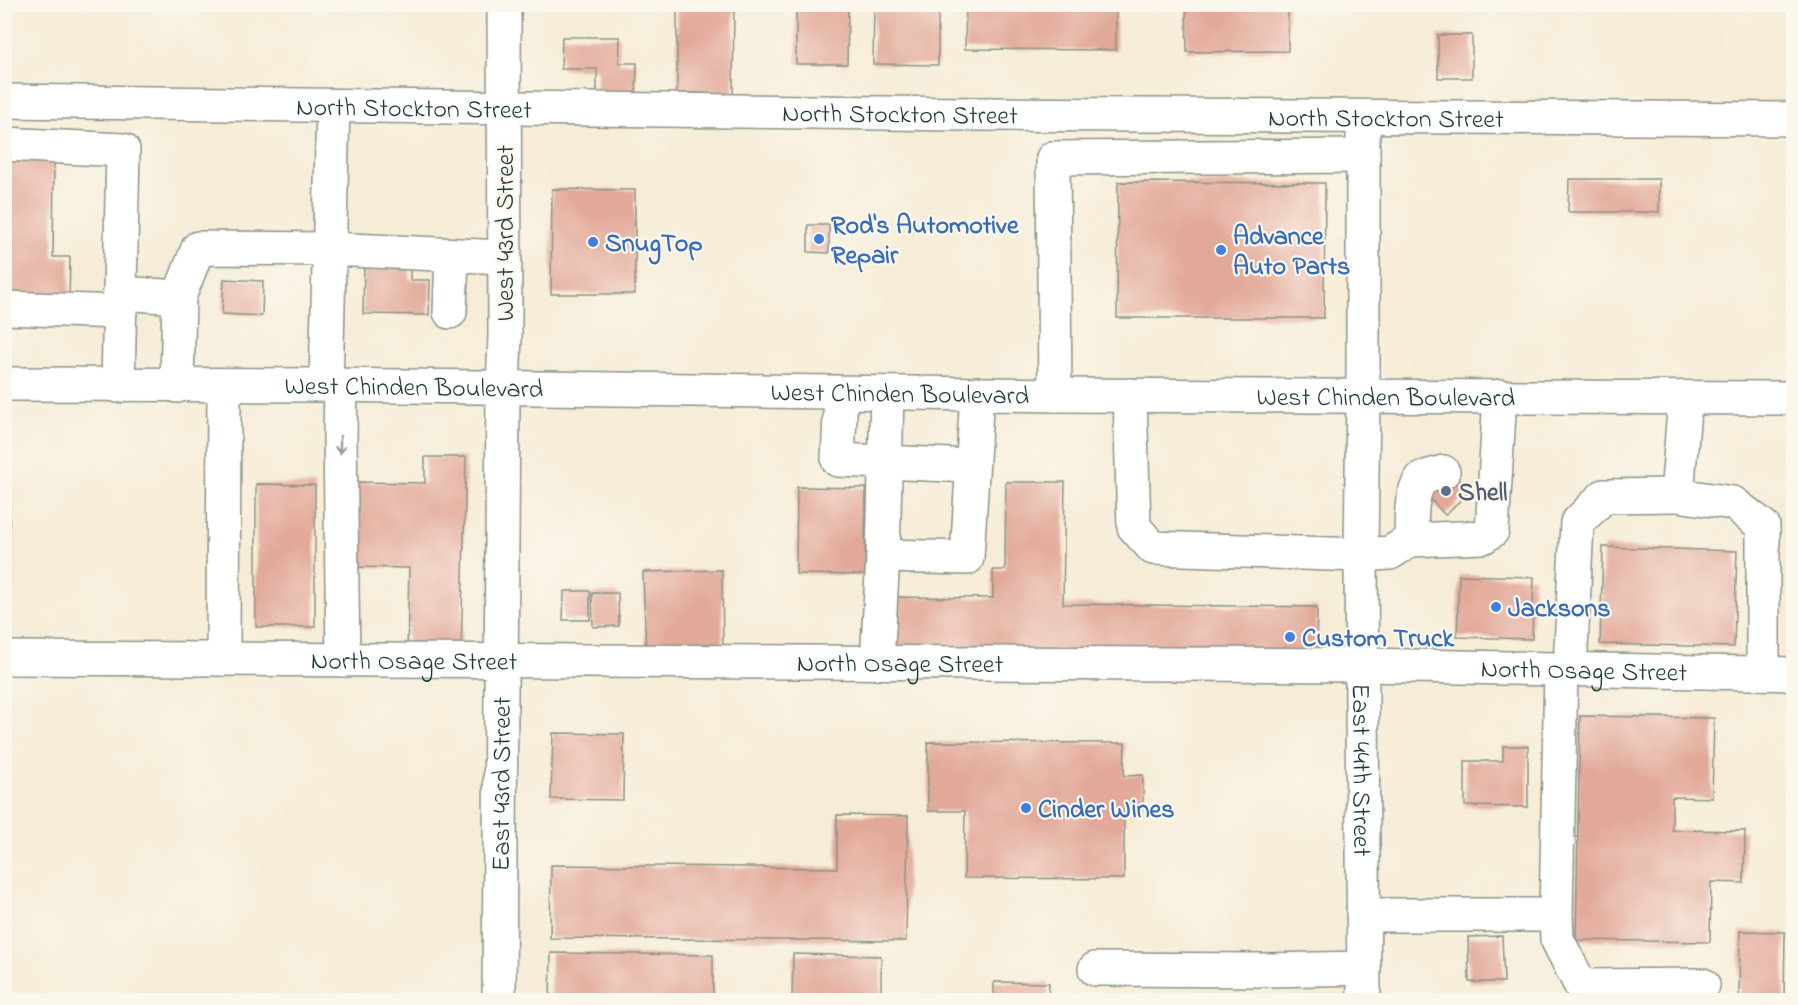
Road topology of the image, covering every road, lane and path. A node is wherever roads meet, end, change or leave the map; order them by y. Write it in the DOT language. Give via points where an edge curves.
graph roads {
  1 [pos="504,4"];
  2 [pos="4,101"];
  3 [pos="333,107"];
  4 [pos="504,108"];
  5 [pos="1051,114"];
  6 [pos="1363,118"];
  7 [pos="1794,119"];
  8 [pos="4,144"];
  9 [pos="1363,156"];
  10 [pos="1053,158"];
  11 [pos="329,249"];
  12 [pos="452,255"];
  13 [pos="504,257"];
  14 [pos="179,297"];
  15 [pos="120,303"];
  16 [pos="4,308"];
  17 [pos="450,312"];
  18 [pos="4,384"];
  19 [pos="118,386"];
  20 [pos="177,386"];
  21 [pos="224,386"];
  22 [pos="334,386"];
  23 [pos="502,389"];
  24 [pos="841,393"];
  25 [pos="886,393"];
  26 [pos="977,393"];
  27 [pos="1130,394"];
  28 [pos="1055,395"];
  29 [pos="1364,396"];
  30 [pos="1500,396"];
  31 [pos="1685,398"];
  32 [pos="1794,398"];
  33 [pos="886,462"];
  34 [pos="972,466"];
  35 [pos="1496,473"];
  36 [pos="1677,495"];
  37 [pos="1412,540"];
  38 [pos="1361,555"];
  39 [pos="883,556"];
  40 [pos="4,658"];
  41 [pos="223,659"];
  42 [pos="343,660"];
  43 [pos="501,661"];
  44 [pos="877,663"];
  45 [pos="1363,665"];
  46 [pos="1566,670"];
  47 [pos="1778,674"];
  48 [pos="1363,915"];
  49 [pos="1556,915"];
  50 [pos="1364,968"];
  51 [pos="1095,969"];
  52 [pos="1703,985"];
  53 [pos="499,1000"];
  54 [pos="1364,1000"];
  1 -- 4 [label="street, West 43rd Street"];
  2 -- 3 [label="street, North Stockton Street"];
  3 -- 4 [label="street, North Stockton Street"];
  3 -- 11 [label="street"];
  4 -- 5 [label="street, North Stockton Street"];
  4 -- 13 [label="street, West 43rd Street"];
  5 -- 6 [label="street, North Stockton Street"];
  5 -- 10 [label="street"];
  6 -- 7 [label="street, North Stockton Street"];
  6 -- 9 [label="street, East 44th Street"];
  8 -- 15 [label="street" via="123,150"];
  9 -- 10 [label="street"];
  9 -- 29 [label="street, East 44th Street"];
  10 -- 28 [label="street"];
  11 -- 12 [label="street"];
  11 -- 14 [label="street" via="198,248"];
  11 -- 22 [label="street"];
  12 -- 13 [label="street"];
  12 -- 17 [label="street"];
  13 -- 23 [label="street, West 43rd Street"];
  14 -- 15 [label="street"];
  14 -- 20 [label="street"];
  15 -- 16 [label="street"];
  15 -- 19 [label="street"];
  18 -- 19 [label="street, West Chinden Boulevard"];
  19 -- 20 [label="street, West Chinden Boulevard"];
  20 -- 21 [label="street, West Chinden Boulevard"];
  21 -- 22 [label="street, West Chinden Boulevard"];
  21 -- 41 [label="street"];
  22 -- 23 [label="street, West Chinden Boulevard"];
  22 -- 42 [label="street, one-way" via="340,438"];
  23 -- 24 [label="street, West Chinden Boulevard"];
  23 -- 43 [label="street, East 43rd Street"];
  24 -- 25 [label="street, West Chinden Boulevard"];
  24 -- 33 [label="street" via="838,460"];
  25 -- 26 [label="street, West Chinden Boulevard"];
  25 -- 33 [label="street"];
  26 -- 28 [label="street, West Chinden Boulevard"];
  26 -- 34 [label="street"];
  27 -- 28 [label="street, West Chinden Boulevard"];
  27 -- 29 [label="street, West Chinden Boulevard"];
  27 -- 38 [label="street" via="1134,527 1153,548"];
  29 -- 30 [label="street, West Chinden Boulevard"];
  29 -- 38 [label="street, East 44th Street"];
  30 -- 31 [label="street, West Chinden Boulevard"];
  30 -- 35 [label="street"];
  31 -- 32 [label="street, West Chinden Boulevard"];
  31 -- 36 [label="street"];
  33 -- 34 [label="street"];
  33 -- 39 [label="street"];
  34 -- 39 [label="street" via="967,558"];
  35 -- 37 [label="street" via="1448,473 1422,478 1412,500"];
  35 -- 37 [label="street" via="1492,531 1483,537"];
  36 -- 46 [label="street" via="1604,496 1577,523"];
  36 -- 47 [label="street" via="1733,503 1763,526"];
  37 -- 38 [label="street" via="1390,553"];
  38 -- 45 [label="street, East 44th Street"];
  39 -- 44 [label="street"];
  40 -- 41 [label="street, North Osage Street"];
  41 -- 42 [label="street, North Osage Street"];
  42 -- 43 [label="street, North Osage Street"];
  43 -- 44 [label="street, North Osage Street"];
  43 -- 53 [label="street, East 43rd Street"];
  44 -- 45 [label="street, North Osage Street"];
  45 -- 46 [label="street, North Osage Street"];
  45 -- 48 [label="street, East 44th Street"];
  46 -- 47 [label="street, North Osage Street"];
  46 -- 49 [label="street"];
  48 -- 49 [label="street"];
  48 -- 50 [label="street, East 44th Street"];
  49 -- 52 [label="street" via="1557,939 1581,986"];
  50 -- 51 [label="street"];
  50 -- 54 [label="street, East 44th Street"];
}
